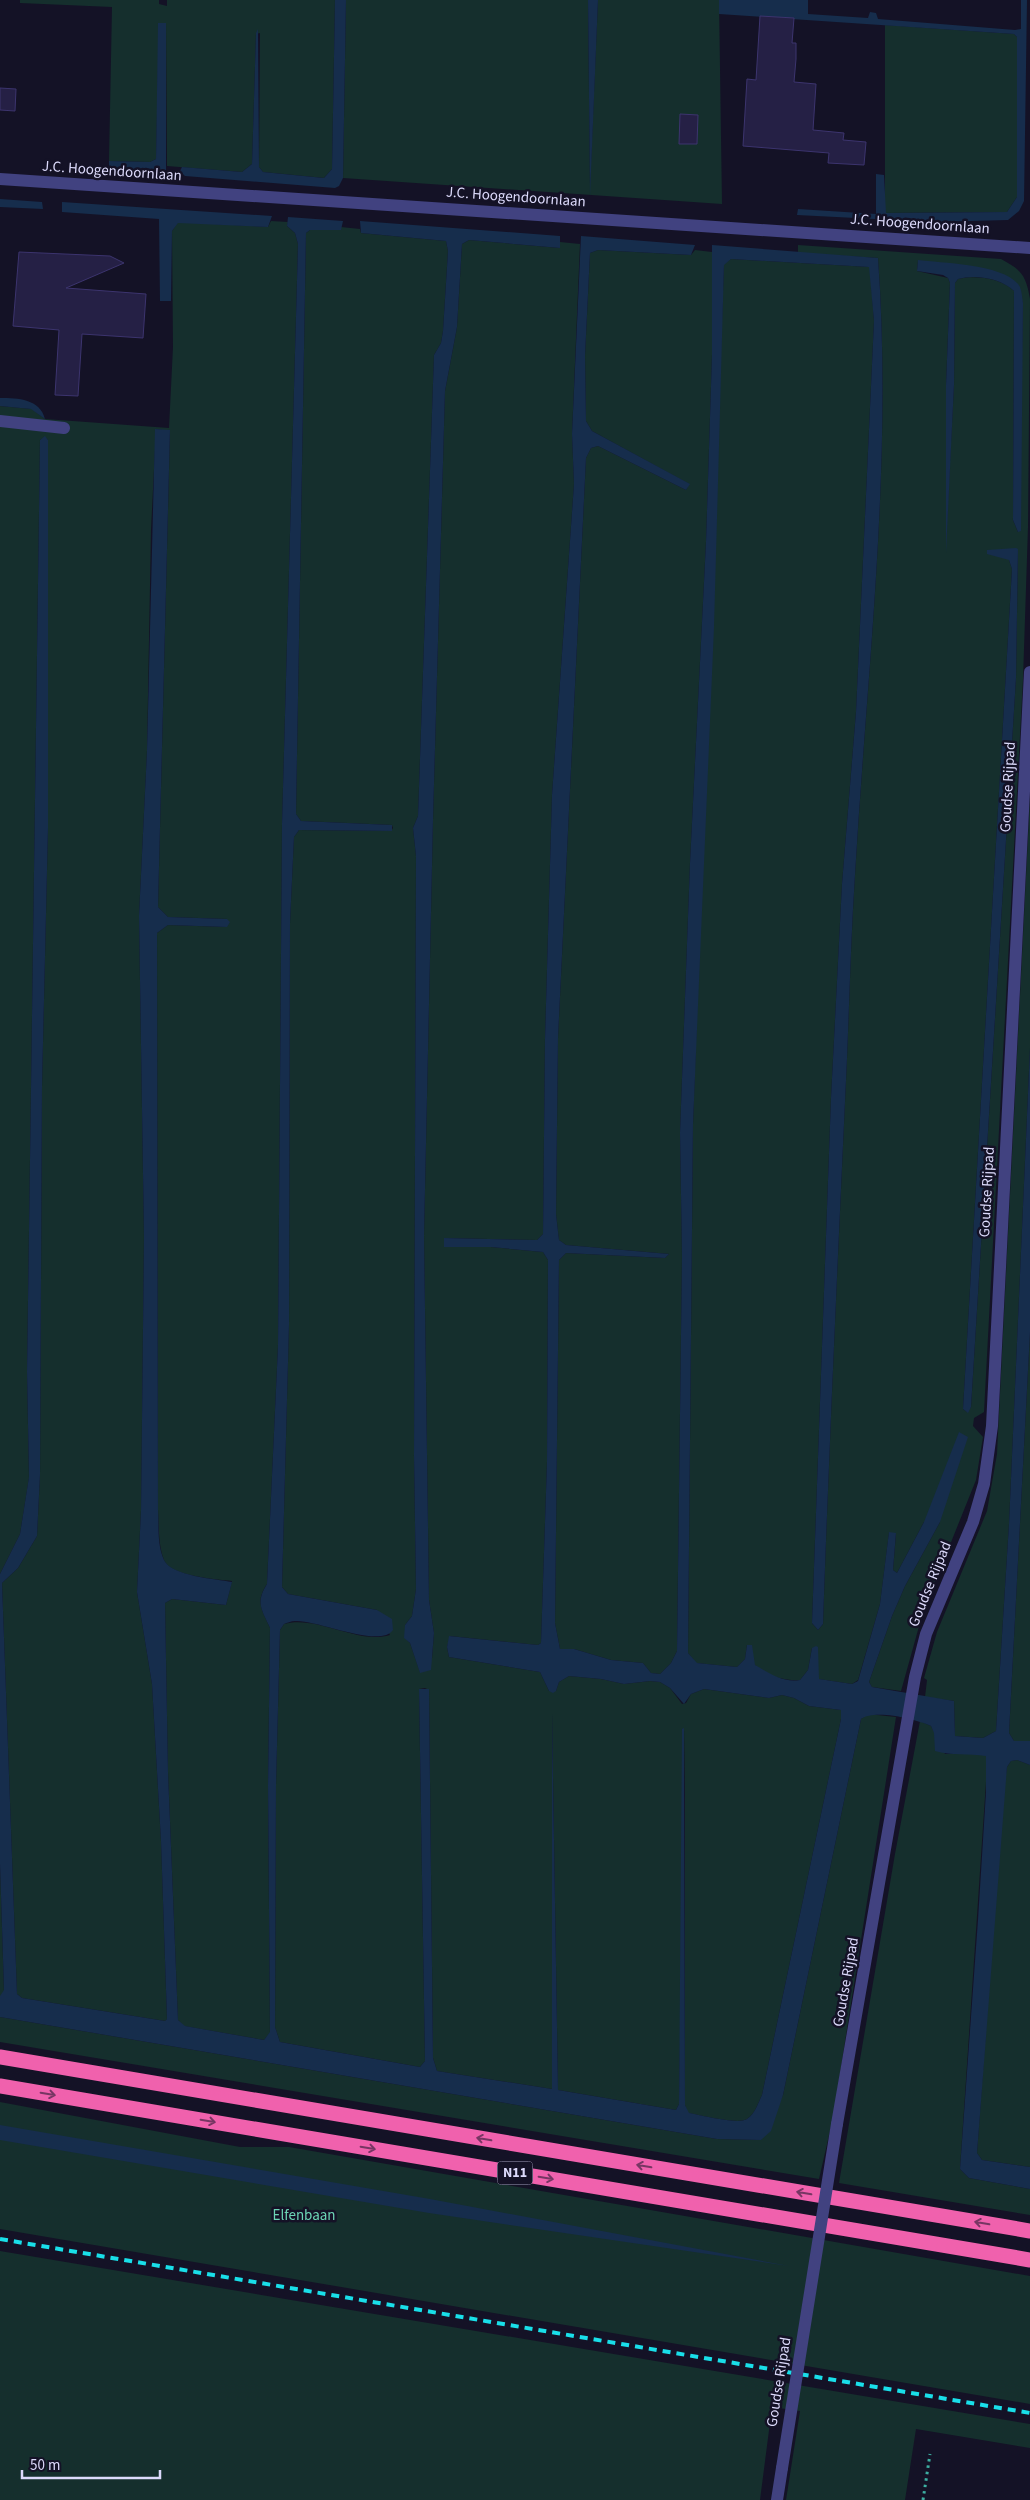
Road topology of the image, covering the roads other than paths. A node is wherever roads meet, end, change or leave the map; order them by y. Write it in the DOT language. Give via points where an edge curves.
graph roads {
  1 [pos="0,179"];
  2 [pos="1030,248"];
  3 [pos="0,421"];
  4 [pos="64,428"];
  5 [pos="1030,672"];
  6 [pos="0,2057"];
  7 [pos="0,2086"];
  8 [pos="1030,2231"];
  9 [pos="1030,2260"];
  10 [pos="777,2500"];
  1 -- 2 [label="street, J.C. Hoogendoornlaan"];
  3 -- 4 [label="street"];
  5 -- 10 [label="street, Goudse Rijpad, bridge" via="992,1426 984,1484 973,1522 926,1634 915,1677 837,2124"];
  8 -- 6 [label="highway, N11, one-way"];
  7 -- 9 [label="highway, N11, one-way"];
}
